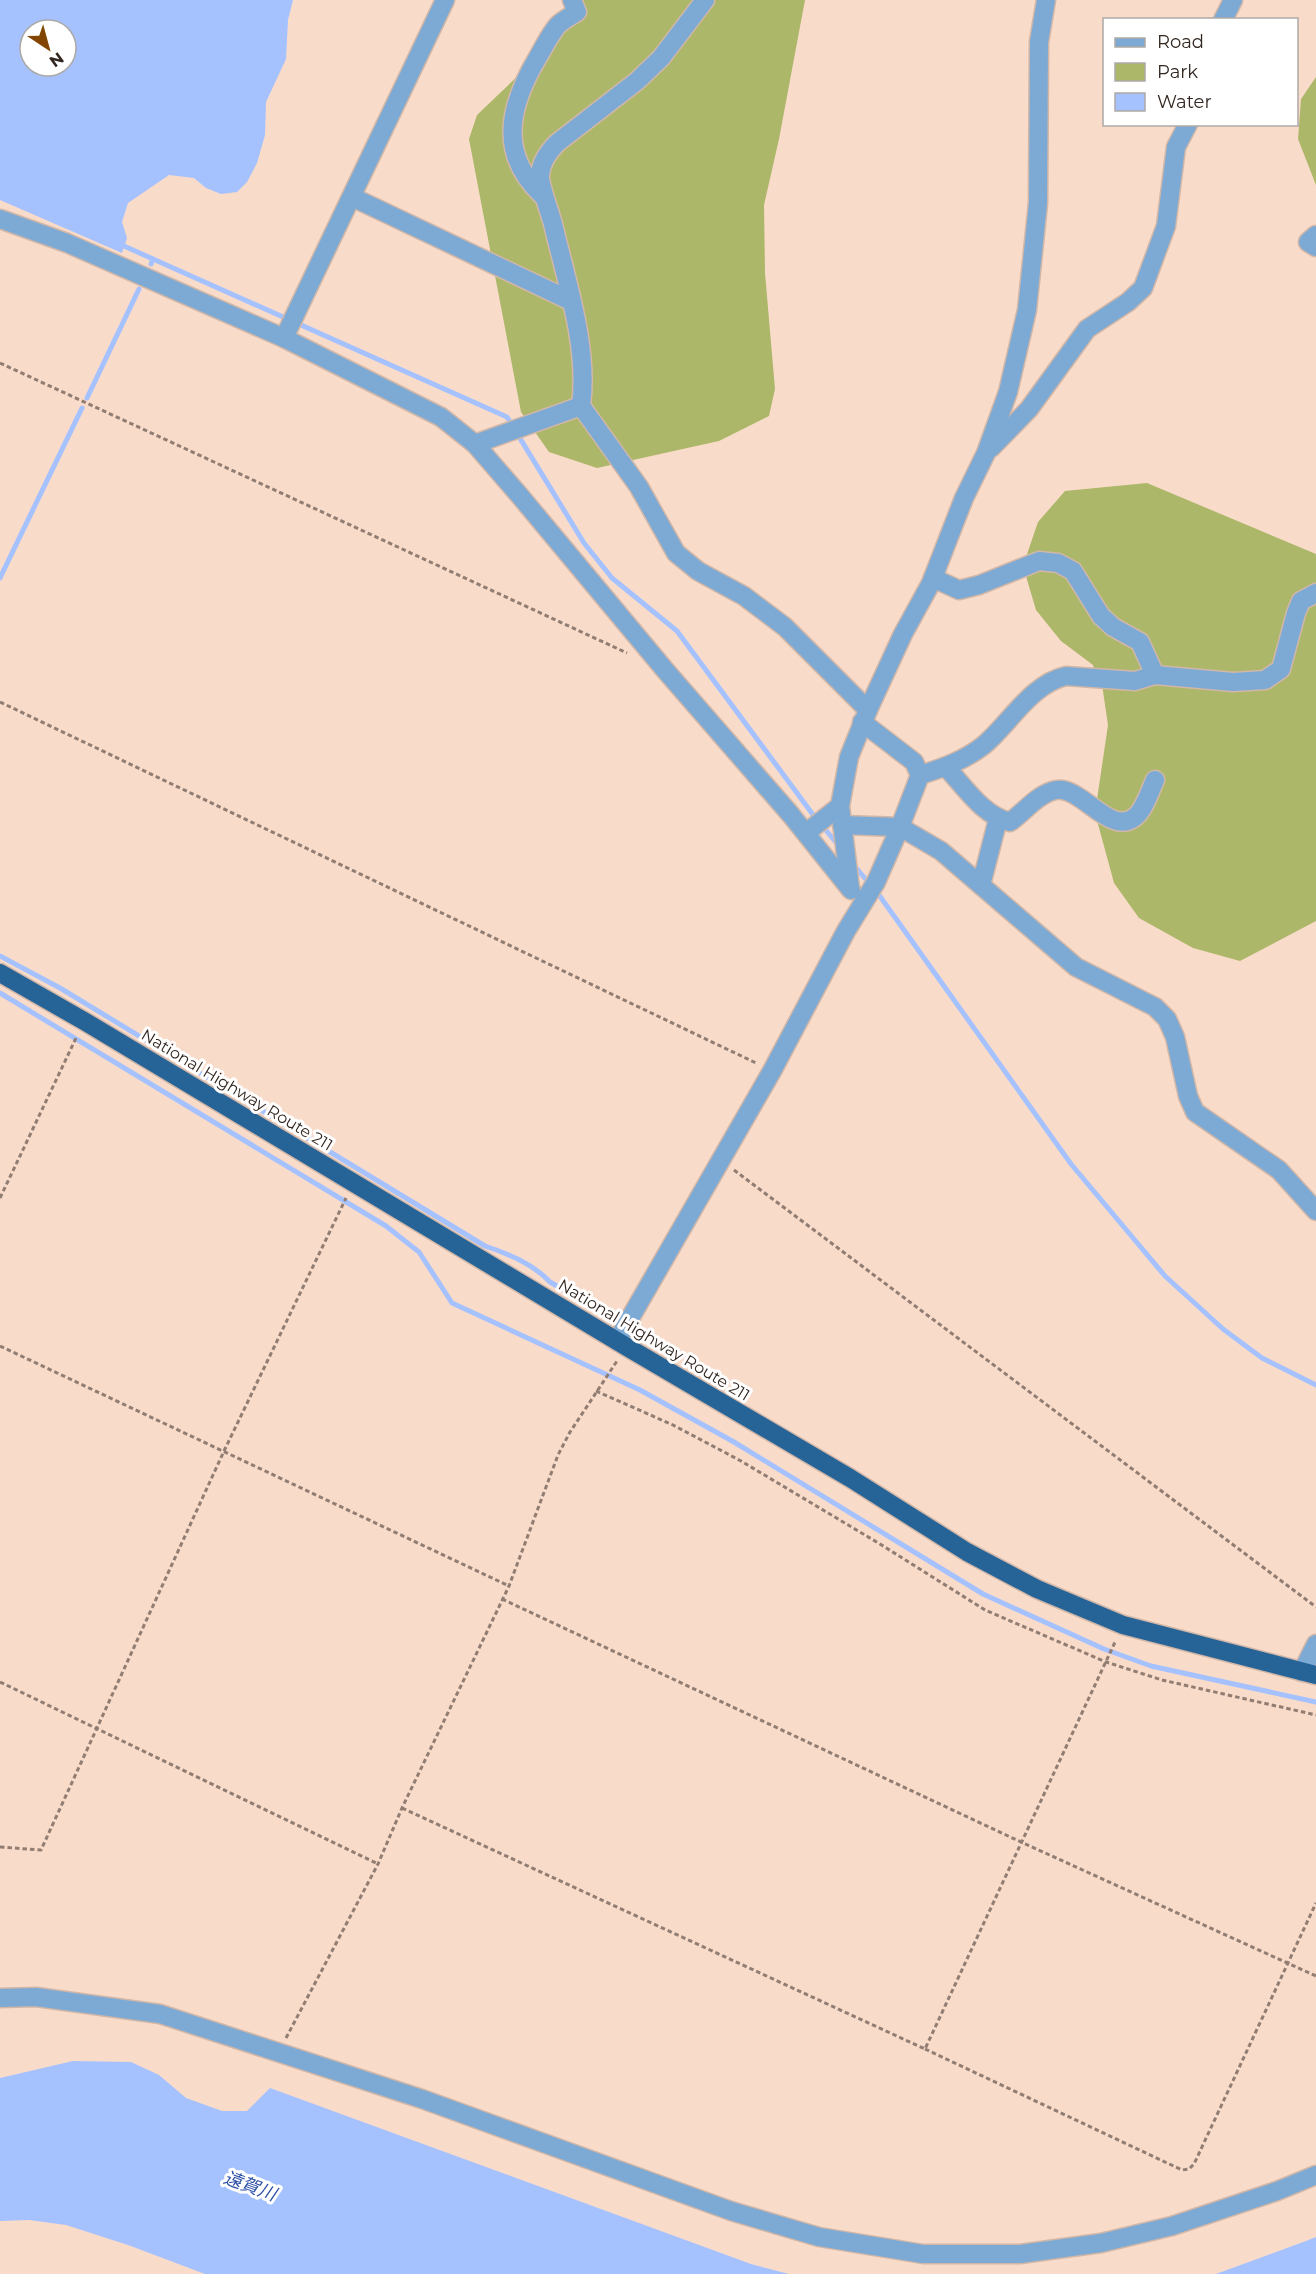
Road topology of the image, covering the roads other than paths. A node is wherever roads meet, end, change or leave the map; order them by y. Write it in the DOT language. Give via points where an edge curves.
graph roads {
  1 [pos="445,0"];
  2 [pos="572,0"];
  3 [pos="705,0"];
  4 [pos="1047,0"];
  5 [pos="1233,0"];
  6 [pos="1224,18"];
  7 [pos="1187,126"];
  8 [pos="352,197"];
  9 [pos="547,199"];
  10 [pos="0,219"];
  11 [pos="1316,235"];
  12 [pos="1316,247"];
  13 [pos="571,301"];
  14 [pos="287,333"];
  15 [pos="581,406"];
  16 [pos="475,444"];
  17 [pos="986,453"];
  18 [pos="933,578"];
  19 [pos="1316,593"];
  20 [pos="1155,675"];
  21 [pos="865,716"];
  22 [pos="946,766"];
  23 [pos="920,775"];
  24 [pos="1155,780"];
  25 [pos="998,819"];
  26 [pos="829,825"];
  27 [pos="900,827"];
  28 [pos="861,885"];
  29 [pos="981,885"];
  30 [pos="0,973"];
  31 [pos="1316,1211"];
  32 [pos="622,1344"];
  33 [pos="1316,1644"];
  34 [pos="1309,1674"];
  35 [pos="0,1998"];
  36 [pos="1316,2175"];
  1 -- 8 [label="street"];
  2 -- 9 [label="street" via="577,12 557,26 524,81 515,108 512,138 518,163 531,185"];
  3 -- 9 [label="street" via="662,58 549,152 540,177"];
  4 -- 17 [label="street" via="1039,42 1038,203 1027,309 1008,392"];
  5 -- 6 [label="street"];
  7 -- 17 [label="street" via="1176,147 1167,226 1143,288 1087,329 1029,409"];
  8 -- 13 [label="street"];
  8 -- 14 [label="street"];
  9 -- 13 [label="street"];
  10 -- 14 [label="street"];
  11 -- 12 [label="street" via="1308,242"];
  13 -- 15 [label="street" via="584,384"];
  14 -- 16 [label="street" via="441,417"];
  15 -- 16 [label="street"];
  15 -- 21 [label="street" via="639,487 676,553 785,627"];
  16 -- 26 [label="street" via="665,670"];
  17 -- 18 [label="street" via="963,498"];
  18 -- 20 [label="street" via="959,590 1039,561 1058,563 1072,571 1101,616 1140,642"];
  18 -- 21 [label="street"];
  19 -- 20 [label="street" via="1301,601 1281,669 1265,680 1233,682"];
  20 -- 22 [label="street" via="1135,681 1054,678 983,745"];
  21 -- 23 [label="street" via="914,762"];
  21 -- 26 [label="street"];
  22 -- 23 [label="street"];
  22 -- 25 [label="street"];
  23 -- 27 [label="street"];
  24 -- 25 [label="street" via="1137,816 1129,820 1113,821 1071,791 1055,790 1010,822"];
  25 -- 29 [label="street"];
  26 -- 27 [label="street"];
  26 -- 28 [label="street"];
  26 -- 28 [label="street"];
  27 -- 28 [label="street"];
  27 -- 29 [label="street" via="941,851"];
  28 -- 32 [label="street" via="846,931"];
  29 -- 31 [label="street" via="1076,967 1155,1007 1167,1019 1175,1037 1195,1112 1279,1170"];
  30 -- 32 [label="highway, National Highway Route 211"];
  32 -- 34 [label="highway, National Highway Route 211" via="967,1552 1037,1589 1123,1625"];
  33 -- 34 [label="street"];
  35 -- 36 [label="street" via="36,1997 160,2014 422,2098 730,2211 819,2237 923,2254 1020,2254 1101,2243 1172,2226"];
}
